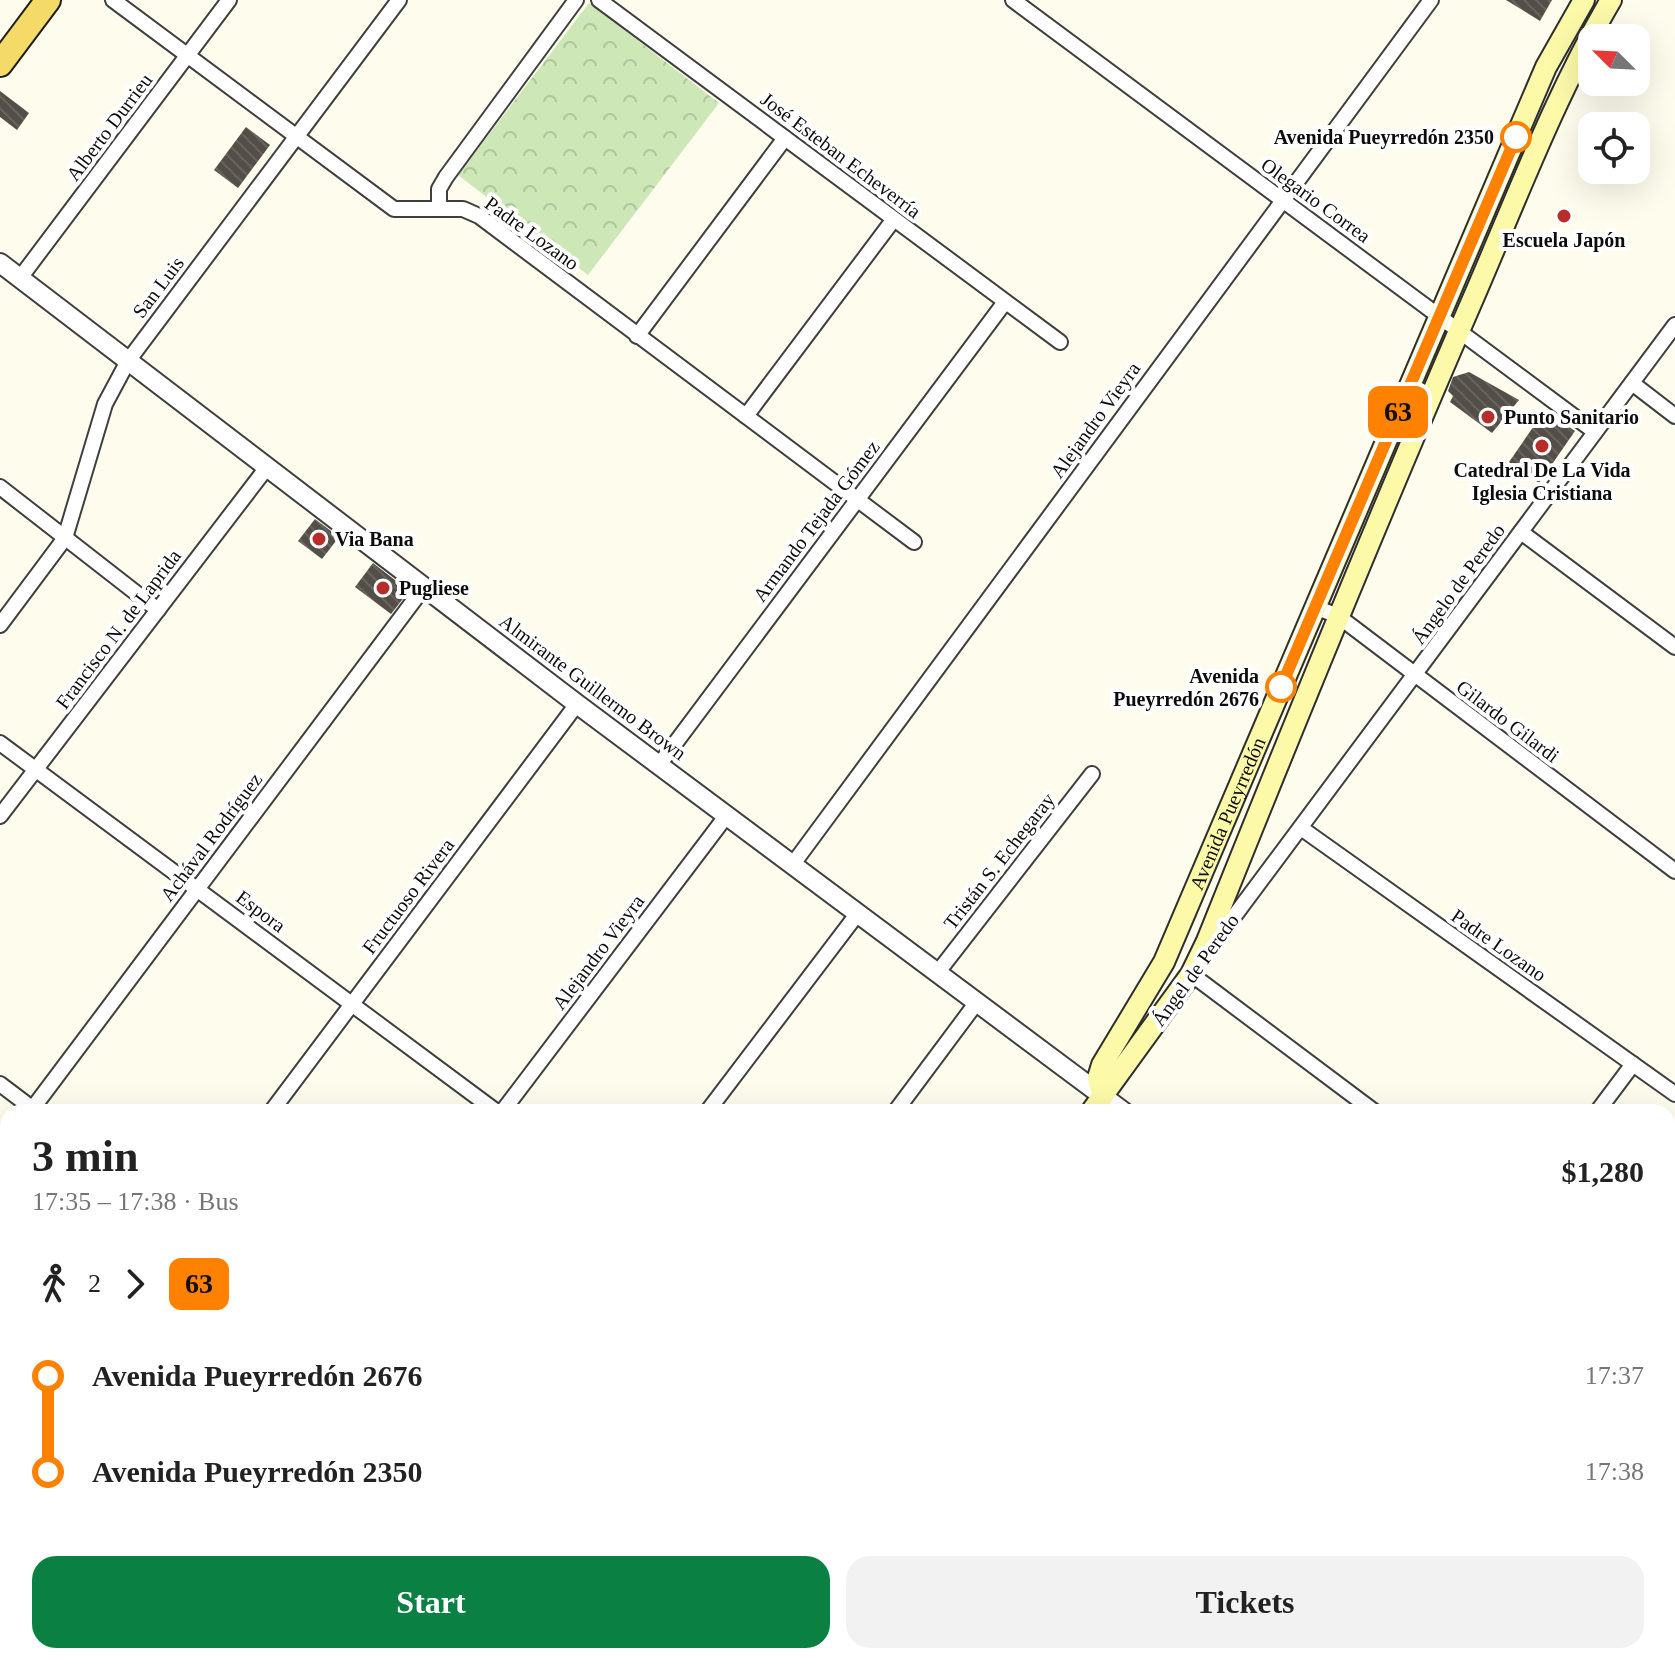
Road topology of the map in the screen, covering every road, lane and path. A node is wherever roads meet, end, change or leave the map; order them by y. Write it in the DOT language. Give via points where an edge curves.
graph roads {
  1 [pos="48,0"];
  2 [pos="113,0"];
  3 [pos="229,0"];
  4 [pos="399,0"];
  5 [pos="576,0"];
  6 [pos="599,0"];
  7 [pos="1431,0"];
  8 [pos="1584,0"];
  9 [pos="1611,0"];
  10 [pos="1016,1"];
  11 [pos="188,55"];
  12 [pos="1,62"];
  13 [pos="297,137"];
  14 [pos="785,138"];
  15 [pos="1282,200"];
  16 [pos="439,209"];
  17 [pos="894,219"];
  18 [pos="0,263"];
  19 [pos="20,278"];
  20 [pos="1005,302"];
  21 [pos="1439,315"];
  22 [pos="1675,325"];
  23 [pos="1459,330"];
  24 [pos="637,336"];
  25 [pos="1060,342"];
  26 [pos="128,361"];
  27 [pos="1632,383"];
  28 [pos="746,416"];
  29 [pos="1675,416"];
  30 [pos="1595,432"];
  31 [pos="268,466"];
  32 [pos="0,487"];
  33 [pos="858,499"];
  34 [pos="1521,532"];
  35 [pos="65,538"];
  36 [pos="914,542"];
  37 [pos="424,587"];
  38 [pos="1315,607"];
  39 [pos="158,610"];
  40 [pos="1338,616"];
  41 [pos="0,625"];
  42 [pos="1675,647"];
  43 [pos="1415,676"];
  44 [pos="577,704"];
  45 [pos="0,743"];
  46 [pos="659,765"];
  47 [pos="36,769"];
  48 [pos="1092,774"];
  49 [pos="727,815"];
  50 [pos="0,816"];
  51 [pos="1301,828"];
  52 [pos="793,864"];
  53 [pos="1675,871"];
  54 [pos="198,888"];
  55 [pos="858,913"];
  56 [pos="938,972"];
  57 [pos="1191,974"];
  58 [pos="977,1002"];
  59 [pos="352,1003"];
  60 [pos="1633,1064"];
  61 [pos="0,1084"];
  62 [pos="1675,1094"];
  63 [pos="24,1104"];
  64 [pos="38,1104"];
  65 [pos="277,1104"];
  66 [pos="488,1104"];
  67 [pos="505,1104"];
  68 [pos="713,1104"];
  69 [pos="901,1104"];
  70 [pos="1097,1104"];
  71 [pos="1364,1104"];
  72 [pos="1603,1104"];
  1 -- 12 [label="main road"];
  2 -- 11 [label="street, Padre Lozano"];
  3 -- 11 [label="street, Alberto Durrieu"];
  4 -- 13 [label="street, San Luis"];
  5 -- 16 [label="street" via="446,177 439,189"];
  6 -- 14 [label="street, José Esteban Echeverría"];
  7 -- 15 [label="street, Alejandro Vieyra"];
  8 -- 21 [label="main road, Avenida Pueyrredón" via="1546,67"];
  9 -- 23 [label="main road, Avenida Pueyrredón" via="1571,74"];
  10 -- 15 [label="street, Olegario Correa"];
  11 -- 13 [label="street, Padre Lozano"];
  11 -- 19 [label="street, Alberto Durrieu"];
  13 -- 16 [label="street, Padre Lozano" via="394,209"];
  13 -- 26 [label="street, San Luis"];
  14 -- 17 [label="street, José Esteban Echeverría"];
  14 -- 24 [label="street"];
  15 -- 21 [label="street, Olegario Correa"];
  15 -- 52 [label="street, Alejandro Vieyra"];
  16 -- 24 [label="street, Padre Lozano" via="463,209 479,216"];
  17 -- 20 [label="street, José Esteban Echeverría"];
  17 -- 28 [label="street"];
  18 -- 19 [label="street, Almirante Guillermo Brown"];
  19 -- 26 [label="street, Almirante Guillermo Brown"];
  20 -- 25 [label="street, José Esteban Echeverría"];
  20 -- 33 [label="street, Armando Tejada Gómez"];
  21 -- 23 [label="street, Olegario Correa"];
  21 -- 38 [label="main road, Avenida Pueyrredón"];
  22 -- 27 [label="street, Ángelo de Peredo"];
  23 -- 30 [label="street, Olegario Correa"];
  23 -- 40 [label="main road, Avenida Pueyrredón"];
  24 -- 28 [label="street, Padre Lozano"];
  26 -- 31 [label="street, Almirante Guillermo Brown"];
  26 -- 35 [label="street, San Luis" via="105,404"];
  27 -- 29 [label="street"];
  27 -- 30 [label="street, Ángelo de Peredo"];
  28 -- 33 [label="street, Padre Lozano"];
  30 -- 34 [label="street, Ángelo de Peredo"];
  31 -- 37 [label="street, Almirante Guillermo Brown"];
  31 -- 39 [label="street, Francisco N. de Laprida"];
  32 -- 35 [label="street"];
  33 -- 36 [label="street, Padre Lozano"];
  33 -- 46 [label="street, Armando Tejada Gómez"];
  34 -- 42 [label="street"];
  34 -- 43 [label="street, Ángelo de Peredo"];
  35 -- 39 [label="street"];
  35 -- 41 [label="street, San Luis"];
  37 -- 44 [label="street, Almirante Guillermo Brown"];
  37 -- 54 [label="street, Achával Rodríguez"];
  38 -- 40 [label="street, Gilardo Gilardi"];
  38 -- 70 [label="main road, Avenida Pueyrredón" via="1164,962 1102,1065"];
  39 -- 47 [label="street, Francisco N. de Laprida"];
  40 -- 43 [label="street, Gilardo Gilardi"];
  40 -- 57 [label="main road, Avenida Pueyrredón"];
  43 -- 51 [label="street, Ángelo de Peredo"];
  43 -- 53 [label="street, Gilardo Gilardi"];
  44 -- 46 [label="street, Almirante Guillermo Brown"];
  44 -- 59 [label="street, Fructuoso Rivera"];
  45 -- 47 [label="street, Espora"];
  46 -- 49 [label="street, Almirante Guillermo Brown"];
  47 -- 50 [label="street, Francisco N. de Laprida"];
  47 -- 54 [label="street, Espora"];
  48 -- 56 [label="street, Tristán S. Echegaray"];
  49 -- 52 [label="street, Almirante Guillermo Brown"];
  49 -- 67 [label="street, Alejandro Vieyra"];
  51 -- 57 [label="street, Ángel de Peredo"];
  51 -- 60 [label="street, Padre Lozano"];
  52 -- 55 [label="street, Almirante Guillermo Brown"];
  54 -- 59 [label="street, Espora"];
  54 -- 64 [label="street, Achával Rodríguez"];
  55 -- 56 [label="street, Almirante Guillermo Brown"];
  55 -- 68 [label="street"];
  56 -- 58 [label="street, Almirante Guillermo Brown"];
  57 -- 70 [label="main road, Ángel de Peredo"];
  57 -- 71 [label="street"];
  58 -- 69 [label="street"];
  58 -- 70 [label="street, Almirante Guillermo Brown"];
  59 -- 65 [label="street, Fructuoso Rivera"];
  59 -- 66 [label="street, Espora"];
  60 -- 62 [label="street, Padre Lozano"];
  60 -- 72 [label="street"];
  61 -- 63 [label="street"];
}
